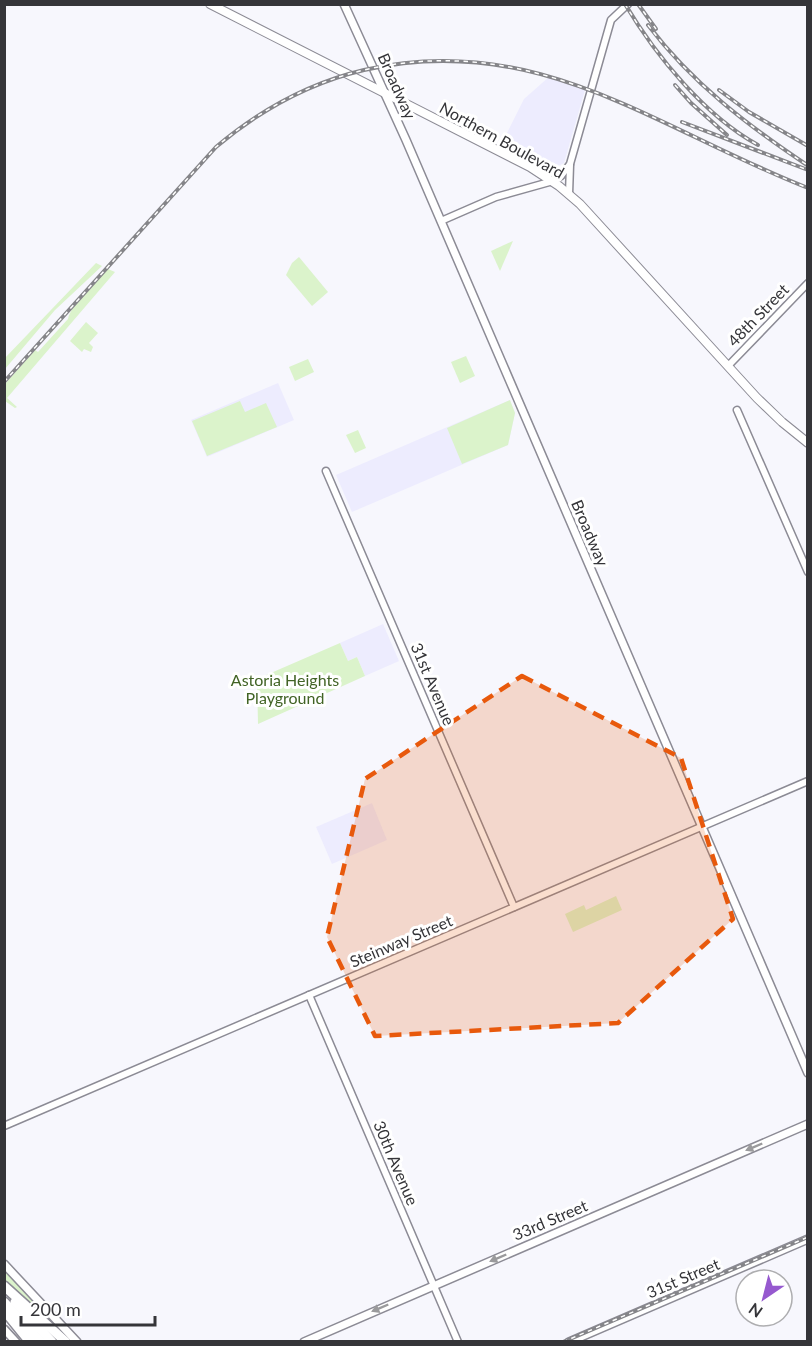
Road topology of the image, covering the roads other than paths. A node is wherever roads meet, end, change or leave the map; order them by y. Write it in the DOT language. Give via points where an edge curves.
graph roads {
  1 [pos="210,4"];
  2 [pos="344,4"];
  3 [pos="628,4"];
  4 [pos="385,94"];
  5 [pos="570,164"];
  6 [pos="553,181"];
  7 [pos="569,194"];
  8 [pos="441,221"];
  9 [pos="807,283"];
  10 [pos="728,366"];
  11 [pos="737,410"];
  12 [pos="807,443"];
  13 [pos="326,471"];
  14 [pos="807,572"];
  15 [pos="807,781"];
  16 [pos="701,827"];
  17 [pos="514,907"];
  18 [pos="309,995"];
  19 [pos="807,1073"];
  20 [pos="807,1124"];
  21 [pos="4,1126"];
  22 [pos="807,1239"];
  23 [pos="4,1264"];
  24 [pos="434,1285"];
  25 [pos="4,1286"];
  26 [pos="4,1291"];
  27 [pos="4,1302"];
  28 [pos="4,1310"];
  29 [pos="4,1329"];
  30 [pos="16,1341"];
  31 [pos="30,1341"];
  32 [pos="41,1341"];
  33 [pos="52,1341"];
  34 [pos="66,1341"];
  35 [pos="77,1341"];
  36 [pos="303,1341"];
  37 [pos="458,1341"];
  38 [pos="569,1341"];
  1 -- 4 [label="main road, Northern Boulevard"];
  2 -- 4 [label="main road, Broadway"];
  3 -- 5 [label="street" via="611,20"];
  4 -- 6 [label="main road, Northern Boulevard"];
  4 -- 8 [label="main road, Broadway"];
  5 -- 6 [label="street"];
  5 -- 7 [label="street"];
  6 -- 7 [label="main road, Northern Boulevard"];
  6 -- 8 [label="street" via="496,197"];
  7 -- 10 [label="main road, Northern Boulevard"];
  8 -- 16 [label="main road, Broadway"];
  9 -- 10 [label="street, 48th Street"];
  10 -- 12 [label="main road, Northern Boulevard"];
  11 -- 14 [label="street"];
  13 -- 17 [label="street, 31st Avenue"];
  15 -- 16 [label="street, Steinway Street"];
  16 -- 17 [label="street, Steinway Street"];
  16 -- 19 [label="main road, Broadway"];
  17 -- 18 [label="street, Steinway Street"];
  18 -- 21 [label="street, Steinway Street"];
  18 -- 24 [label="street, 30th Avenue"];
  20 -- 24 [label="main road, 33rd Street, one-way"];
  22 -- 38 [label="main road, 31st Street"];
  23 -- 35 [label="main road"];
  24 -- 36 [label="main road, 33rd Street, one-way"];
  24 -- 37 [label="street, 30th Avenue"];
  25 -- 34 [label="highway"];
  26 -- 33 [label="highway"];
  27 -- 32 [label="highway"];
  28 -- 31 [label="highway"];
  29 -- 30 [label="main road"];
}
